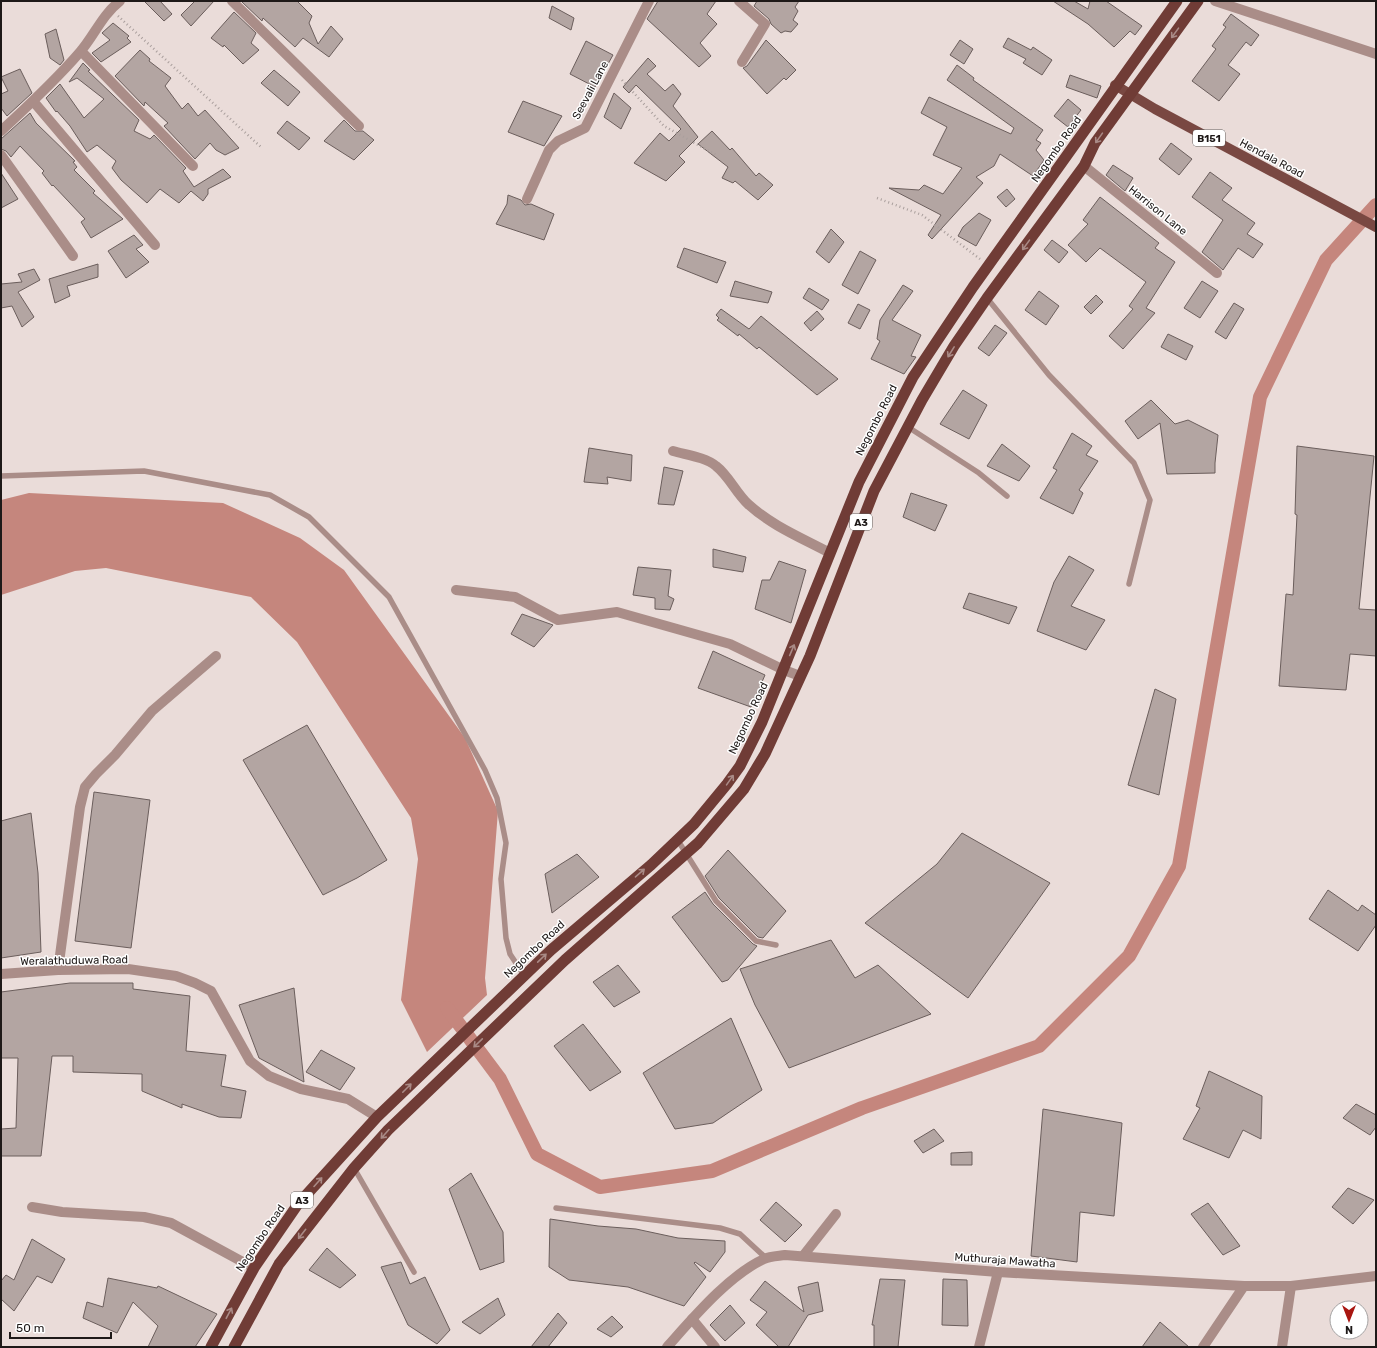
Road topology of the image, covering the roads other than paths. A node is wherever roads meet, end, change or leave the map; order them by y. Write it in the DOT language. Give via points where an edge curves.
graph roads {
  1 [pos="120,1"];
  2 [pos="232,1"];
  3 [pos="649,1"];
  4 [pos="739,1"];
  5 [pos="1176,1"];
  6 [pos="1198,1"];
  7 [pos="1215,1"];
  8 [pos="81,51"];
  9 [pos="1376,54"];
  10 [pos="742,62"];
  11 [pos="1115,85"];
  12 [pos="1130,95"];
  13 [pos="33,101"];
  14 [pos="359,126"];
  15 [pos="1,131"];
  16 [pos="1,155"];
  17 [pos="193,166"];
  18 [pos="1084,166"];
  19 [pos="527,199"];
  20 [pos="1376,227"];
  21 [pos="155,246"];
  22 [pos="73,256"];
  23 [pos="1217,273"];
  24 [pos="987,298"];
  25 [pos="908,427"];
  26 [pos="673,451"];
  27 [pos="1,476"];
  28 [pos="1007,496"];
  29 [pos="830,553"];
  30 [pos="1129,584"];
  31 [pos="456,590"];
  32 [pos="216,656"];
  33 [pos="784,670"];
  34 [pos="800,676"];
  35 [pos="678,839"];
  36 [pos="688,853"];
  37 [pos="776,945"];
  38 [pos="58,970"];
  39 [pos="1,974"];
  40 [pos="524,975"];
  41 [pos="377,1117"];
  42 [pos="354,1168"];
  43 [pos="32,1207"];
  44 [pos="556,1208"];
  45 [pos="836,1214"];
  46 [pos="803,1256"];
  47 [pos="766,1258"];
  48 [pos="254,1268"];
  49 [pos="414,1272"];
  50 [pos="998,1272"];
  51 [pos="1376,1276"];
  52 [pos="1244,1286"];
  53 [pos="1291,1286"];
  54 [pos="692,1319"];
  55 [pos="211,1347"];
  56 [pos="234,1347"];
  57 [pos="667,1347"];
  58 [pos="715,1347"];
  59 [pos="979,1347"];
  60 [pos="1203,1347"];
  61 [pos="1282,1347"];
  1 -- 8 [label="street" via="110,9"];
  2 -- 14 [label="street"];
  3 -- 19 [label="street, Seevali Lane" via="585,128 558,141 549,150"];
  4 -- 10 [label="street" via="766,24"];
  5 -- 11 [label="highway, Negombo Road / A3"];
  6 -- 12 [label="highway, A3, one-way"];
  7 -- 9 [label="street"];
  8 -- 13 [label="street"];
  8 -- 17 [label="street"];
  11 -- 12 [label="main road, Hendala Road / B151"];
  11 -- 29 [label="highway, Negombo Road / A3" via="942,331 913,377 866,468"];
  12 -- 18 [label="highway, A3, one-way" via="1095,143"];
  12 -- 20 [label="main road, Hendala Road / B151"];
  13 -- 15 [label="street"];
  13 -- 21 [label="street"];
  16 -- 22 [label="street"];
  18 -- 23 [label="street, Harrison Lane"];
  18 -- 24 [label="highway, A3, one-way"];
  24 -- 25 [label="highway, A3, one-way" via="950,353"];
  24 -- 30 [label="lane" via="1049,375 1134,463 1150,500"];
  25 -- 28 [label="lane" via="979,473"];
  25 -- 34 [label="highway, A3" via="874,491"];
  26 -- 29 [label="street" via="716,465 748,503 770,520 787,532"];
  27 -- 40 [label="lane" via="144,471 270,495 309,517 389,597 485,770 497,798 506,843 502,879 506,938 510,954"];
  33 -- 29 [label="highway, Negombo Road / A3, one-way"];
  31 -- 33 [label="street" via="515,598 558,620 617,612 730,644"];
  32 -- 38 [label="street" via="152,712 85,788 80,807"];
  33 -- 34 [label="street"];
  35 -- 33 [label="highway, Negombo Road / A3, one-way" via="713,802 740,766"];
  34 -- 36 [label="highway, A3" via="765,754 744,789 709,833"];
  35 -- 36 [label="lane"];
  40 -- 35 [label="highway, Negombo Road / A3, one-way"];
  36 -- 37 [label="lane" via="716,901 756,941"];
  36 -- 42 [label="highway, A3, one-way" via="565,960 388,1130"];
  38 -- 39 [label="street, Weralathuduwa Road"];
  38 -- 41 [label="street, Weralathuduwa Road" via="128,969 176,976 195,984 210,991 250,1061 269,1076 300,1089 348,1100"];
  41 -- 40 [label="highway, Negombo Road / A3, one-way"];
  48 -- 41 [label="highway, Negombo Road / A3, one-way" via="298,1204"];
  42 -- 49 [label="lane"];
  42 -- 56 [label="highway, A3, one-way" via="279,1264"];
  43 -- 48 [label="street" via="62,1212 144,1217 171,1223"];
  44 -- 47 [label="lane" via="720,1228 740,1234"];
  45 -- 46 [label="street"];
  46 -- 47 [label="street, Muthuraja Mawatha"];
  46 -- 50 [label="street, Muthuraja Mawatha"];
  47 -- 54 [label="street, Muthuraja Mawatha" via="741,1271"];
  55 -- 48 [label="highway, Negombo Road / A3, one-way"];
  50 -- 52 [label="street, Muthuraja Mawatha"];
  50 -- 59 [label="street"];
  51 -- 53 [label="street, Muthuraja Mawatha"];
  52 -- 53 [label="street, Muthuraja Mawatha"];
  52 -- 60 [label="street"];
  53 -- 61 [label="street"];
  54 -- 57 [label="street, Muthuraja Mawatha"];
  54 -- 58 [label="street"];
}
